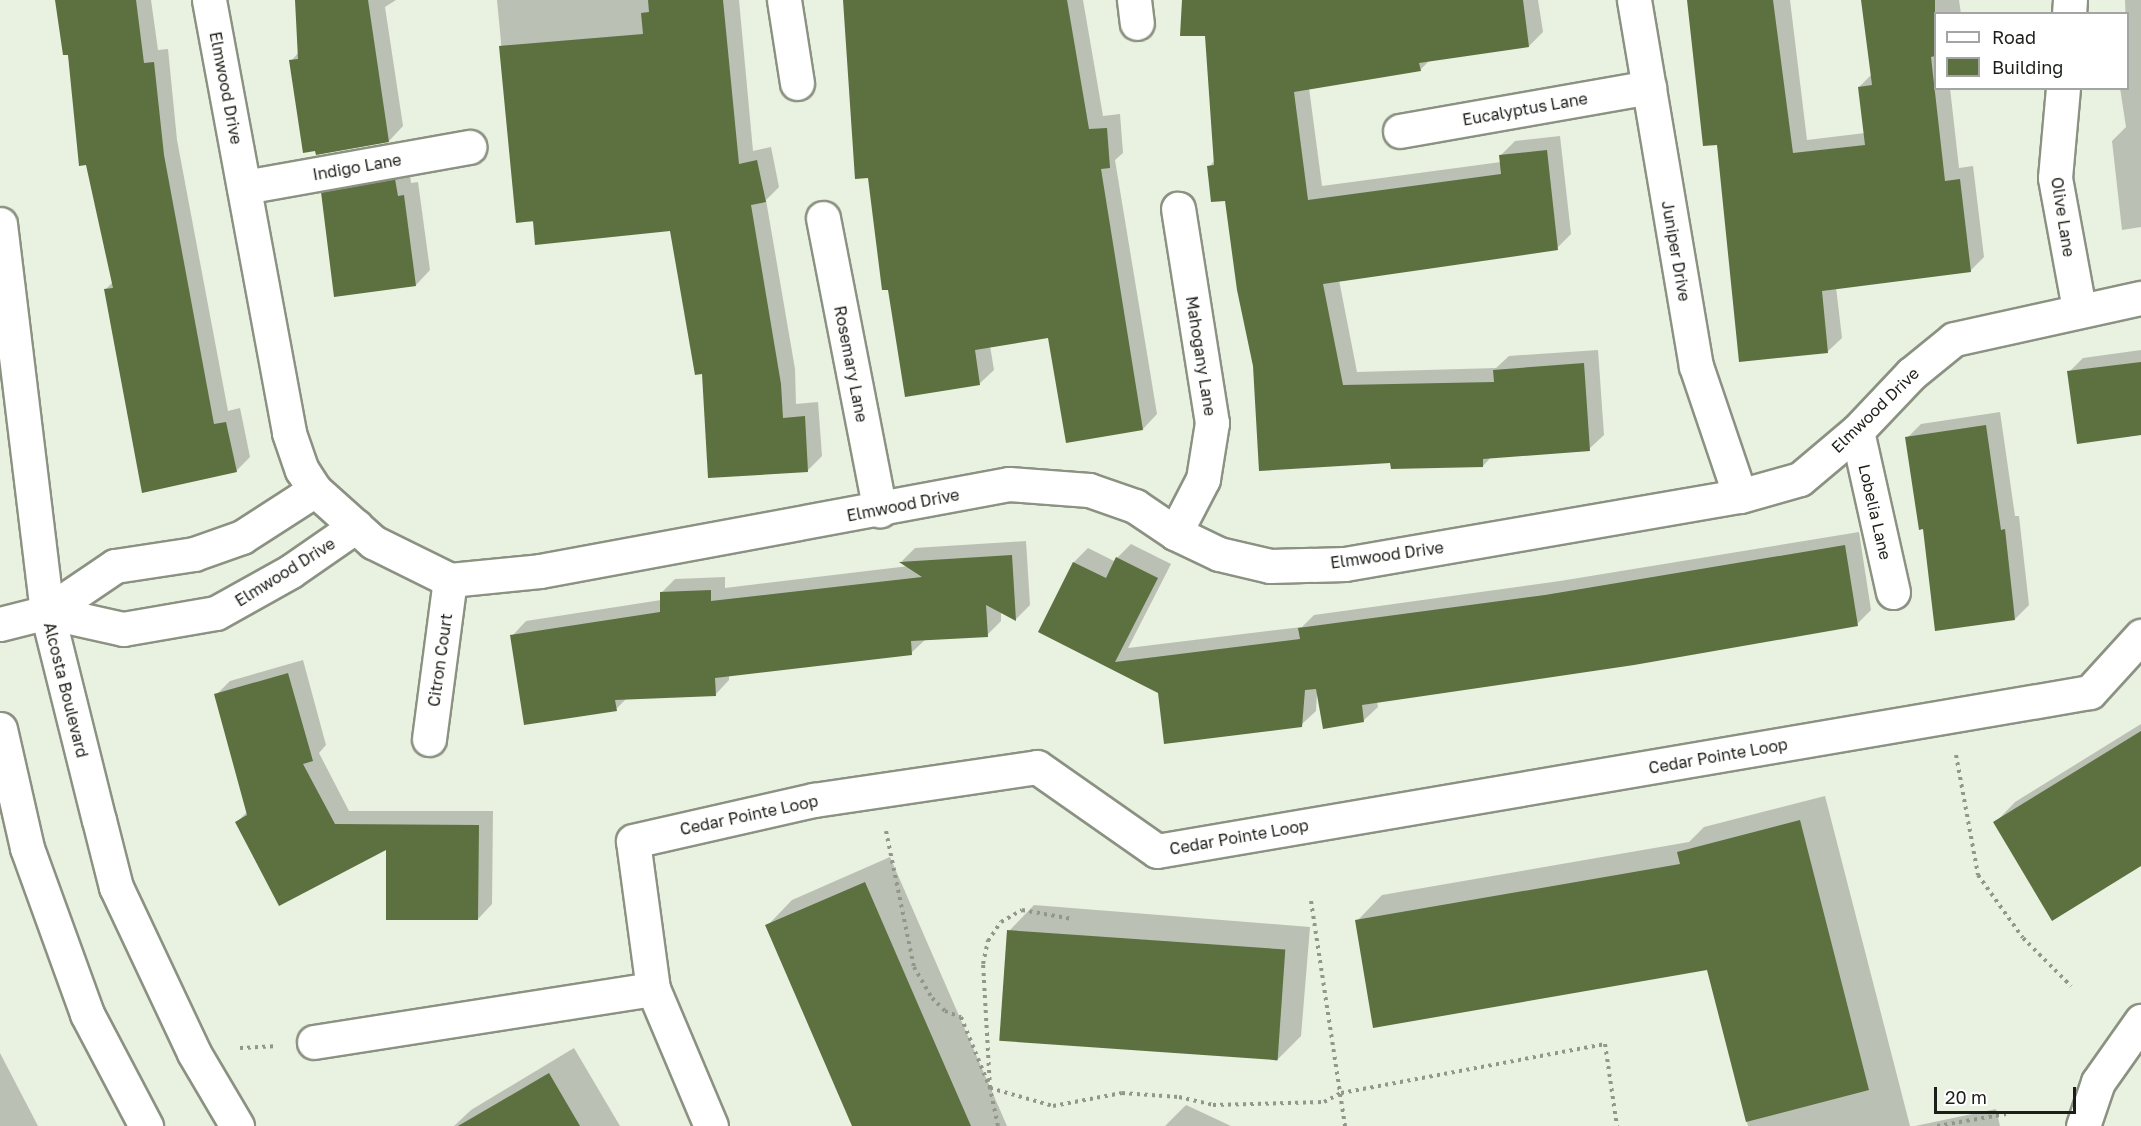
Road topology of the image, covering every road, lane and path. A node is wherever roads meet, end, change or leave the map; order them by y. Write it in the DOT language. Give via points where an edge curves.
graph roads {
  1 [pos="209,0"];
  2 [pos="784,0"];
  3 [pos="1634,0"];
  4 [pos="797,83"];
  5 [pos="1649,87"];
  6 [pos="2063,90"];
  7 [pos="1401,131"];
  8 [pos="469,147"];
  9 [pos="244,187"];
  10 [pos="1178,209"];
  11 [pos="823,218"];
  12 [pos="0,224"];
  13 [pos="2141,298"];
  14 [pos="2079,309"];
  15 [pos="1857,431"];
  16 [pos="315,490"];
  17 [pos="1740,496"];
  18 [pos="880,510"];
  19 [pos="356,526"];
  20 [pos="1174,533"];
  21 [pos="450,580"];
  22 [pos="1893,592"];
  23 [pos="47,612"];
  24 [pos="0,624"];
  25 [pos="2141,636"];
  26 [pos="1951,716"];
  27 [pos="0,729"];
  28 [pos="429,739"];
  29 [pos="878,790"];
  30 [pos="1311,901"];
  31 [pos="1072,919"];
  32 [pos="2071,986"];
  33 [pos="653,989"];
  34 [pos="2141,1021"];
  35 [pos="314,1042"];
  36 [pos="194,1053"];
  37 [pos="990,1088"];
  38 [pos="1341,1093"];
  39 [pos="2006,1114"];
  40 [pos="146,1126"];
  41 [pos="237,1126"];
  42 [pos="711,1126"];
  43 [pos="998,1126"];
  44 [pos="1345,1126"];
  45 [pos="1617,1126"];
  46 [pos="1937,1126"];
  47 [pos="2084,1126"];
  1 -- 9 [label="street, Elmwood Drive"];
  2 -- 4 [label="street"];
  3 -- 5 [label="street, Juniper Drive"];
  5 -- 7 [label="street, Eucalyptus Lane"];
  5 -- 17 [label="street, Juniper Drive" via="1696,366"];
  6 -- 14 [label="street, Olive Lane" via="2055,178"];
  8 -- 9 [label="street, Indigo Lane"];
  9 -- 16 [label="street, Elmwood Drive" via="289,433 302,470"];
  10 -- 20 [label="street, Mahogany Lane" via="1212,423 1203,479"];
  11 -- 18 [label="street, Rosemary Lane"];
  12 -- 23 [label="street, Alcosta Boulevard"];
  13 -- 14 [label="street, Elmwood Drive"];
  14 -- 15 [label="street, Elmwood Drive" via="1954,339 1911,374"];
  15 -- 17 [label="street, Elmwood Drive" via="1800,479"];
  15 -- 22 [label="street, Lobelia Lane"];
  16 -- 19 [label="street, Elmwood Drive"];
  16 -- 23 [label="street" via="242,537 194,554 115,566"];
  17 -- 20 [label="street, Elmwood Drive" via="1345,564 1270,566 1219,555"];
  18 -- 20 [label="street, Elmwood Drive" via="1009,484 1043,486 1089,490 1125,503"];
  18 -- 21 [label="street, Elmwood Drive" via="540,571"];
  19 -- 21 [label="street, Elmwood Drive" via="373,542"];
  19 -- 23 [label="street, Elmwood Drive" via="281,577 216,613 123,628"];
  21 -- 28 [label="street, Citron Court"];
  23 -- 24 [label="street"];
  23 -- 36 [label="street, Alcosta Boulevard" via="116,887"];
  25 -- 26 [label="street, Cedar Pointe Loop" via="2090,692"];
  26 -- 29 [label="street, Cedar Pointe Loop" via="1157,851 1037,766"];
  26 -- 32 [label="path" via="1978,875 2023,938"];
  27 -- 40 [label="street" via="27,848 87,1014"];
  29 -- 33 [label="street, Cedar Pointe Loop" via="814,800 633,841"];
  29 -- 37 [label="path" via="914,967 932,998 945,1011 961,1017"];
  30 -- 38 [label="path"];
  31 -- 37 [label="path" via="1022,910 1000,922 988,941 983,964"];
  33 -- 35 [label="street"];
  33 -- 42 [label="street, Cedar Pointe Loop"];
  34 -- 47 [label="street" via="2098,1082"];
  35 -- 36 [label="path"];
  36 -- 41 [label="street, Alcosta Boulevard"];
  37 -- 38 [label="path" via="1053,1106 1122,1093 1179,1097 1213,1105 1324,1102"];
  37 -- 43 [label="path"];
  38 -- 44 [label="path"];
  38 -- 45 [label="path" via="1605,1044"];
  39 -- 46 [label="path"];
}
